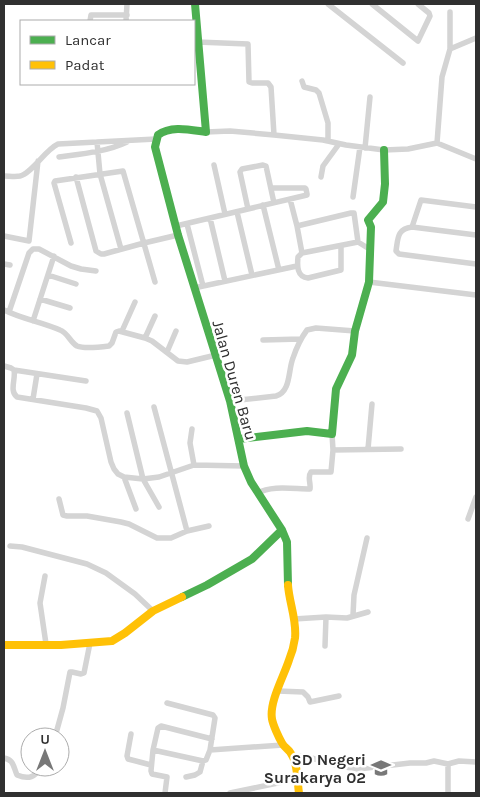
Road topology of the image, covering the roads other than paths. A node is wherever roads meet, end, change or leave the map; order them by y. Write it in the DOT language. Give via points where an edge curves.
graph roads {
  1 [pos="127,4"];
  2 [pos="195,4"];
  3 [pos="328,4"];
  4 [pos="372,4"];
  5 [pos="418,4"];
  6 [pos="450,12"];
  7 [pos="126,18"];
  8 [pos="90,20"];
  9 [pos="476,38"];
  10 [pos="197,42"];
  11 [pos="450,49"];
  12 [pos="403,64"];
  13 [pos="302,81"];
  14 [pos="370,97"];
  15 [pos="206,132"];
  16 [pos="274,135"];
  17 [pos="156,139"];
  18 [pos="131,140"];
  19 [pos="328,141"];
  20 [pos="97,142"];
  21 [pos="437,143"];
  22 [pos="339,144"];
  23 [pos="362,147"];
  24 [pos="384,150"];
  25 [pos="97,151"];
  26 [pos="59,157"];
  27 [pos="476,159"];
  28 [pos="38,161"];
  29 [pos="214,166"];
  30 [pos="100,174"];
  31 [pos="4,176"];
  32 [pos="76,177"];
  33 [pos="321,177"];
  34 [pos="271,188"];
  35 [pos="353,197"];
  36 [pos="290,199"];
  37 [pos="274,203"];
  38 [pos="263,205"];
  39 [pos="476,207"];
  40 [pos="248,209"];
  41 [pos="237,212"];
  42 [pos="225,214"];
  43 [pos="210,218"];
  44 [pos="187,224"];
  45 [pos="176,226"];
  46 [pos="297,226"];
  47 [pos="412,227"];
  48 [pos="476,235"];
  49 [pos="4,236"];
  50 [pos="178,236"];
  51 [pos="144,242"];
  52 [pos="358,242"];
  53 [pos="71,243"];
  54 [pos="341,246"];
  55 [pos="121,249"];
  56 [pos="371,250"];
  57 [pos="302,253"];
  58 [pos="54,256"];
  59 [pos="476,264"];
  60 [pos="297,266"];
  61 [pos="279,270"];
  62 [pos="96,271"];
  63 [pos="48,275"];
  64 [pos="252,275"];
  65 [pos="225,281"];
  66 [pos="155,282"];
  67 [pos="369,282"];
  68 [pos="76,284"];
  69 [pos="203,286"];
  70 [pos="194,288"];
  71 [pos="476,295"];
  72 [pos="40,299"];
  73 [pos="135,302"];
  74 [pos="70,308"];
  75 [pos="6,311"];
  76 [pos="154,316"];
  77 [pos="33,321"];
  78 [pos="122,331"];
  79 [pos="176,331"];
  80 [pos="355,331"];
  81 [pos="145,338"];
  82 [pos="263,340"];
  83 [pos="302,340"];
  84 [pos="167,352"];
  85 [pos="216,355"];
  86 [pos="4,366"];
  87 [pos="14,370"];
  88 [pos="37,374"];
  89 [pos="86,381"];
  90 [pos="33,399"];
  91 [pos="230,401"];
  92 [pos="372,404"];
  93 [pos="154,407"];
  94 [pos="127,413"];
  95 [pos="192,429"];
  96 [pos="332,434"];
  97 [pos="239,439"];
  98 [pos="368,449"];
  99 [pos="401,449"];
  100 [pos="333,450"];
  101 [pos="191,465"];
  102 [pos="244,466"];
  103 [pos="171,472"];
  104 [pos="124,477"];
  105 [pos="143,479"];
  106 [pos="258,493"];
  107 [pos="476,497"];
  108 [pos="59,499"];
  109 [pos="159,507"];
  110 [pos="136,509"];
  111 [pos="468,519"];
  112 [pos="208,526"];
  113 [pos="282,530"];
  114 [pos="186,531"];
  115 [pos="367,538"];
  116 [pos="10,546"];
  117 [pos="45,576"];
  118 [pos="153,611"];
  119 [pos="368,612"];
  120 [pos="353,615"];
  121 [pos="326,616"];
  122 [pos="294,619"];
  123 [pos="90,643"];
  124 [pos="46,644"];
  125 [pos="4,645"];
  126 [pos="325,646"];
  127 [pos="278,691"];
  128 [pos="338,696"];
  129 [pos="167,703"];
  130 [pos="58,727"];
  131 [pos="132,734"];
  132 [pos="212,739"];
  133 [pos="283,744"];
  134 [pos="153,750"];
  135 [pos="210,750"];
  136 [pos="4,758"];
  137 [pos="293,758"];
  138 [pos="203,762"];
  139 [pos="476,762"];
  140 [pos="448,764"];
  141 [pos="151,765"];
  142 [pos="20,776"];
  143 [pos="186,777"];
  144 [pos="297,779"];
  145 [pos="165,793"];
  146 [pos="230,793"];
  147 [pos="299,793"];
  148 [pos="448,793"];
  1 -- 7 [label="street"];
  2 -- 10 [label="street"];
  3 -- 12 [label="street"];
  4 -- 5 [label="street" via="418,41 430,16"];
  6 -- 11 [label="street"];
  7 -- 8 [label="street" via="93,15"];
  9 -- 11 [label="street"];
  10 -- 15 [label="street"];
  10 -- 16 [label="street" via="248,44 249,82 268,83 270,87"];
  11 -- 21 [label="street" via="442,77"];
  13 -- 19 [label="street" via="304,87 319,93 328,123"];
  14 -- 23 [label="street"];
  15 -- 16 [label="street"];
  15 -- 17 [label="street" via="173,129 159,134"];
  16 -- 19 [label="street"];
  17 -- 18 [label="street"];
  17 -- 45 [label="street, Jalan Duren Baru" via="155,147"];
  18 -- 20 [label="street"];
  18 -- 25 [label="street"];
  19 -- 22 [label="street"];
  20 -- 25 [label="street"];
  20 -- 28 [label="street" via="58,144"];
  21 -- 24 [label="street"];
  21 -- 27 [label="street"];
  22 -- 23 [label="street"];
  22 -- 33 [label="street" via="323,166"];
  23 -- 24 [label="street"];
  23 -- 35 [label="street"];
  24 -- 56 [label="street" via="383,202 368,220"];
  25 -- 26 [label="street"];
  25 -- 30 [label="street"];
  28 -- 31 [label="street" via="22,175"];
  28 -- 49 [label="street" via="29,241"];
  29 -- 42 [label="street"];
  30 -- 32 [label="street"];
  30 -- 51 [label="street" via="123,171"];
  30 -- 55 [label="street"];
  32 -- 53 [label="street" via="54,183"];
  32 -- 55 [label="street" via="96,251 104,254"];
  34 -- 36 [label="street" via="307,190 307,195"];
  34 -- 37 [label="street"];
  34 -- 40 [label="street" via="266,166 240,170"];
  36 -- 37 [label="street"];
  36 -- 46 [label="street"];
  37 -- 38 [label="street"];
  38 -- 40 [label="street"];
  38 -- 61 [label="street"];
  39 -- 47 [label="street" via="421,200"];
  40 -- 41 [label="street"];
  41 -- 42 [label="street"];
  41 -- 64 [label="street"];
  42 -- 43 [label="street"];
  43 -- 44 [label="street"];
  43 -- 65 [label="street"];
  44 -- 45 [label="street"];
  44 -- 69 [label="street"];
  45 -- 50 [label="street, Jalan Duren Baru"];
  46 -- 52 [label="street" via="353,213"];
  46 -- 57 [label="street"];
  47 -- 48 [label="street"];
  47 -- 59 [label="street" via="399,234 398,253"];
  50 -- 51 [label="street"];
  50 -- 70 [label="street, Jalan Duren Baru"];
  51 -- 55 [label="street"];
  51 -- 66 [label="street"];
  52 -- 54 [label="street"];
  52 -- 56 [label="street"];
  54 -- 57 [label="street"];
  54 -- 60 [label="street" via="340,270 304,278"];
  56 -- 67 [label="street"];
  57 -- 60 [label="street"];
  58 -- 62 [label="street" via="76,268"];
  58 -- 63 [label="street"];
  58 -- 75 [label="street" via="39,249 31,251"];
  60 -- 61 [label="street"];
  61 -- 64 [label="street"];
  63 -- 68 [label="street"];
  63 -- 72 [label="street"];
  64 -- 65 [label="street"];
  65 -- 69 [label="street"];
  67 -- 71 [label="street"];
  67 -- 80 [label="street"];
  69 -- 70 [label="street"];
  70 -- 85 [label="street, Jalan Duren Baru"];
  72 -- 74 [label="street"];
  72 -- 77 [label="street"];
  73 -- 78 [label="street"];
  75 -- 77 [label="street"];
  76 -- 81 [label="street"];
  77 -- 78 [label="street" via="62,331 79,347 109,346 116,332"];
  78 -- 81 [label="street"];
  79 -- 84 [label="street"];
  80 -- 83 [label="street" via="310,329"];
  80 -- 96 [label="street" via="352,355 336,388"];
  81 -- 84 [label="street"];
  82 -- 83 [label="street"];
  83 -- 91 [label="street" via="281,394"];
  84 -- 85 [label="street" via="182,362"];
  85 -- 91 [label="street, Jalan Duren Baru"];
  86 -- 87 [label="street"];
  87 -- 88 [label="street"];
  87 -- 90 [label="street" via="14,395"];
  88 -- 89 [label="street"];
  88 -- 90 [label="street"];
  90 -- 104 [label="street" via="97,411 111,462 118,474"];
  91 -- 97 [label="street, Jalan Duren Baru"];
  92 -- 98 [label="street"];
  93 -- 103 [label="street"];
  94 -- 105 [label="street"];
  95 -- 101 [label="street"];
  96 -- 97 [label="street" via="307,431"];
  96 -- 100 [label="street"];
  97 -- 102 [label="street, Jalan Duren Baru"];
  98 -- 99 [label="street"];
  98 -- 100 [label="street"];
  100 -- 106 [label="street" via="331,472 311,472 310,490 270,489"];
  101 -- 102 [label="street"];
  101 -- 103 [label="street"];
  102 -- 106 [label="street, Jalan Duren Baru"];
  103 -- 105 [label="street"];
  103 -- 114 [label="street"];
  104 -- 105 [label="street"];
  104 -- 110 [label="street"];
  105 -- 109 [label="street"];
  106 -- 113 [label="street, Jalan Duren Baru"];
  107 -- 111 [label="street"];
  108 -- 114 [label="street" via="63,515 121,522 157,538 171,538"];
  112 -- 114 [label="street"];
  113 -- 118 [label="street" via="252,559"];
  113 -- 122 [label="street, Jalan Duren Baru" via="287,542 287,578"];
  115 -- 120 [label="street" via="354,595"];
  116 -- 118 [label="street" via="87,564 106,573"];
  117 -- 124 [label="street" via="40,603"];
  118 -- 123 [label="street" via="112,641"];
  119 -- 120 [label="street"];
  120 -- 121 [label="street" via="347,618"];
  121 -- 122 [label="street"];
  121 -- 126 [label="street"];
  122 -- 127 [label="street, Jalan Duren Baru" via="295,636"];
  123 -- 124 [label="street"];
  123 -- 130 [label="street" via="84,673 70,672"];
  124 -- 125 [label="street"];
  127 -- 128 [label="street" via="303,692 310,702"];
  127 -- 133 [label="street, Jalan Duren Baru" via="272,719"];
  129 -- 132 [label="street" via="213,715"];
  131 -- 141 [label="street" via="128,759"];
  132 -- 134 [label="street" via="161,726"];
  132 -- 135 [label="street"];
  133 -- 135 [label="street"];
  133 -- 137 [label="street, Jalan Duren Baru"];
  134 -- 138 [label="street"];
  134 -- 141 [label="street"];
  135 -- 138 [label="street"];
  136 -- 142 [label="street" via="12,761"];
  137 -- 140 [label="street" via="308,757 358,768 410,763"];
  137 -- 144 [label="street, Jalan Duren Baru"];
  138 -- 143 [label="street" via="200,772"];
  139 -- 140 [label="street"];
  140 -- 148 [label="street"];
  141 -- 145 [label="street" via="152,774 167,777"];
  144 -- 146 [label="street"];
  144 -- 147 [label="street, Jalan Duren Baru"];
}
